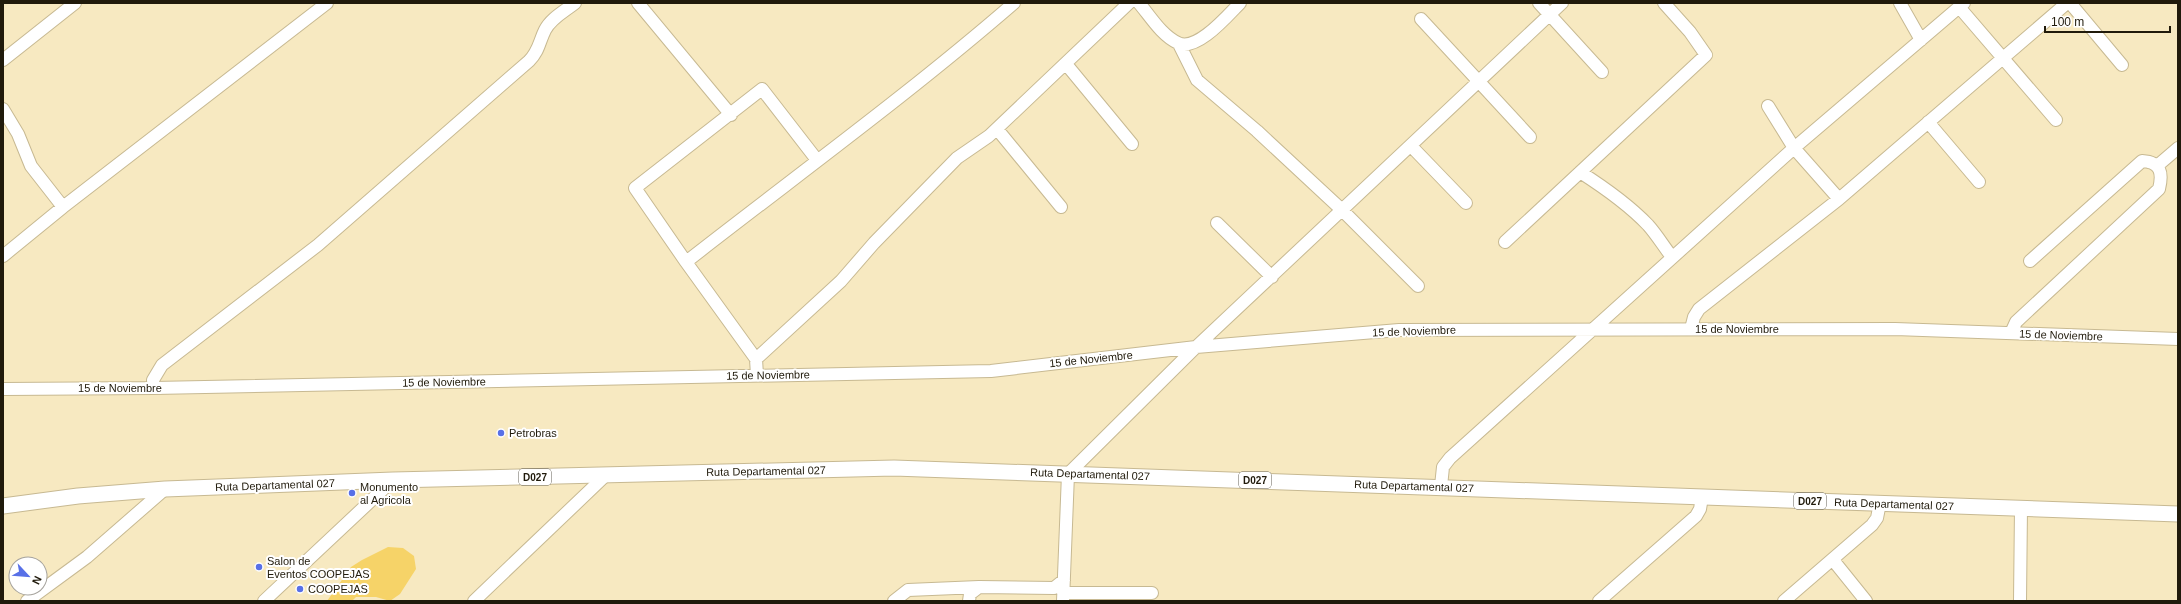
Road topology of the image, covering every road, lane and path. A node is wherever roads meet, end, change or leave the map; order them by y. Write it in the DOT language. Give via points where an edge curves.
graph roads {
  1 [pos="75,3"];
  2 [pos="327,3"];
  3 [pos="575,3"];
  4 [pos="638,3"];
  5 [pos="1014,3"];
  6 [pos="1128,3"];
  7 [pos="1139,3"];
  8 [pos="1240,3"];
  9 [pos="1539,3"];
  10 [pos="1562,3"];
  11 [pos="1664,3"];
  12 [pos="1900,3"];
  13 [pos="2068,3"];
  14 [pos="1962,5"];
  15 [pos="1550,15"];
  16 [pos="1421,19"];
  17 [pos="1921,40"];
  18 [pos="1179,44"];
  19 [pos="2003,58"];
  20 [pos="3,60"];
  21 [pos="1066,64"];
  22 [pos="2122,65"];
  23 [pos="1602,72"];
  24 [pos="1479,81"];
  25 [pos="1768,106"];
  26 [pos="3,109"];
  27 [pos="731,115"];
  28 [pos="2056,120"];
  29 [pos="1928,122"];
  30 [pos="996,129"];
  31 [pos="1530,137"];
  32 [pos="1132,144"];
  33 [pos="1411,146"];
  34 [pos="1794,148"];
  35 [pos="2178,148"];
  36 [pos="817,160"];
  37 [pos="2157,166"];
  38 [pos="1580,172"];
  39 [pos="1979,182"];
  40 [pos="1838,199"];
  41 [pos="1466,203"];
  42 [pos="63,207"];
  43 [pos="1062,207"];
  44 [pos="1342,210"];
  45 [pos="1217,223"];
  46 [pos="1505,242"];
  47 [pos="3,256"];
  48 [pos="1672,257"];
  49 [pos="686,262"];
  50 [pos="2030,262"];
  51 [pos="1272,276"];
  52 [pos="1418,286"];
  53 [pos="1691,329"];
  54 [pos="1591,330"];
  55 [pos="2011,333"];
  56 [pos="2178,339"];
  57 [pos="1196,347"];
  58 [pos="756,359"];
  59 [pos="757,375"];
  60 [pos="3,388"];
  61 [pos="154,388"];
  62 [pos="1068,474"];
  63 [pos="606,475"];
  64 [pos="393,480"];
  65 [pos="1441,486"];
  66 [pos="165,489"];
  67 [pos="1702,497"];
  68 [pos="1880,503"];
  69 [pos="3,506"];
  70 [pos="2021,508"];
  71 [pos="2178,514"];
  72 [pos="1833,560"];
  73 [pos="1064,580"];
  74 [pos="979,587"];
  75 [pos="1152,593"];
  76 [pos="1063,597"];
  77 [pos="27,601"];
  78 [pos="264,601"];
  79 [pos="474,601"];
  80 [pos="894,601"];
  81 [pos="969,601"];
  82 [pos="1599,601"];
  83 [pos="1784,601"];
  84 [pos="1866,601"];
  85 [pos="2020,601"];
  1 -- 20 [label="street"];
  2 -- 42 [label="street"];
  3 -- 61 [label="street" via="551,21 536,54 529,61 318,245 162,365 153,380"];
  4 -- 27 [label="street"];
  5 -- 36 [label="street" via="966,44"];
  6 -- 21 [label="street"];
  7 -- 18 [label="street" via="1168,36"];
  8 -- 18 [label="street" via="1205,36 1190,44"];
  9 -- 15 [label="street"];
  10 -- 15 [label="street"];
  11 -- 38 [label="street" via="1690,32 1706,55"];
  12 -- 17 [label="street"];
  13 -- 19 [label="street"];
  13 -- 22 [label="street"];
  14 -- 17 [label="street"];
  14 -- 19 [label="street"];
  15 -- 23 [label="street"];
  15 -- 24 [label="street"];
  16 -- 24 [label="street"];
  17 -- 34 [label="street"];
  18 -- 44 [label="street" via="1197,80 1257,131"];
  19 -- 28 [label="street"];
  19 -- 29 [label="street"];
  21 -- 30 [label="street"];
  21 -- 32 [label="street"];
  24 -- 31 [label="street"];
  24 -- 33 [label="street"];
  25 -- 34 [label="street"];
  26 -- 42 [label="street" via="18,134 31,166"];
  27 -- 36 [label="street" via="762,89"];
  27 -- 49 [label="street" via="635,188"];
  29 -- 39 [label="street"];
  29 -- 40 [label="street"];
  30 -- 43 [label="street"];
  30 -- 58 [label="street" via="957,158 841,280"];
  33 -- 41 [label="street"];
  33 -- 44 [label="street"];
  34 -- 40 [label="street"];
  34 -- 48 [label="street"];
  35 -- 37 [label="street"];
  36 -- 49 [label="street"];
  37 -- 50 [label="street" via="2142,161"];
  37 -- 55 [label="street" via="2162,176 2159,189 2016,322"];
  38 -- 46 [label="street"];
  38 -- 48 [label="street" via="1619,198 1649,226"];
  40 -- 53 [label="street" via="1699,309"];
  42 -- 47 [label="street"];
  44 -- 51 [label="street"];
  44 -- 52 [label="street"];
  45 -- 51 [label="street"];
  48 -- 54 [label="street"];
  49 -- 58 [label="street"];
  51 -- 57 [label="street"];
  53 -- 54 [label="street, 15 de Noviembre"];
  53 -- 55 [label="street, 15 de Noviembre" via="1895,329"];
  54 -- 57 [label="street, 15 de Noviembre" via="1398,330"];
  54 -- 65 [label="street" via="1450,458 1443,467"];
  55 -- 56 [label="street, 15 de Noviembre"];
  57 -- 59 [label="street, 15 de Noviembre" via="991,371"];
  57 -- 62 [label="street"];
  58 -- 59 [label="street"];
  59 -- 61 [label="street, 15 de Noviembre"];
  60 -- 61 [label="street, 15 de Noviembre"];
  62 -- 63 [label="main road, Ruta Departamental 027 / D027" via="894,468"];
  62 -- 65 [label="main road, Ruta Departamental 027 / D027"];
  62 -- 73 [label="street"];
  63 -- 64 [label="main road, Ruta Departamental 027 / D027"];
  63 -- 79 [label="street"];
  64 -- 66 [label="main road, Ruta Departamental 027 / D027"];
  64 -- 78 [label="street"];
  65 -- 67 [label="main road, Ruta Departamental 027 / D027"];
  66 -- 69 [label="main road, Ruta Departamental 027 / D027" via="78,496"];
  66 -- 77 [label="street" via="87,557"];
  67 -- 68 [label="main road, Ruta Departamental 027 / D027"];
  67 -- 82 [label="street" via="1696,516"];
  68 -- 70 [label="main road, Ruta Departamental 027 / D027"];
  68 -- 72 [label="street" via="1877,518 1872,525"];
  70 -- 71 [label="main road, Ruta Departamental 027 / D027"];
  70 -- 85 [label="street"];
  72 -- 83 [label="street"];
  72 -- 84 [label="street"];
  73 -- 74 [label="street" via="1054,588"];
  73 -- 76 [label="street"];
  74 -- 80 [label="street" via="908,590"];
  74 -- 81 [label="street" via="970,594"];
  75 -- 76 [label="street"];
}
